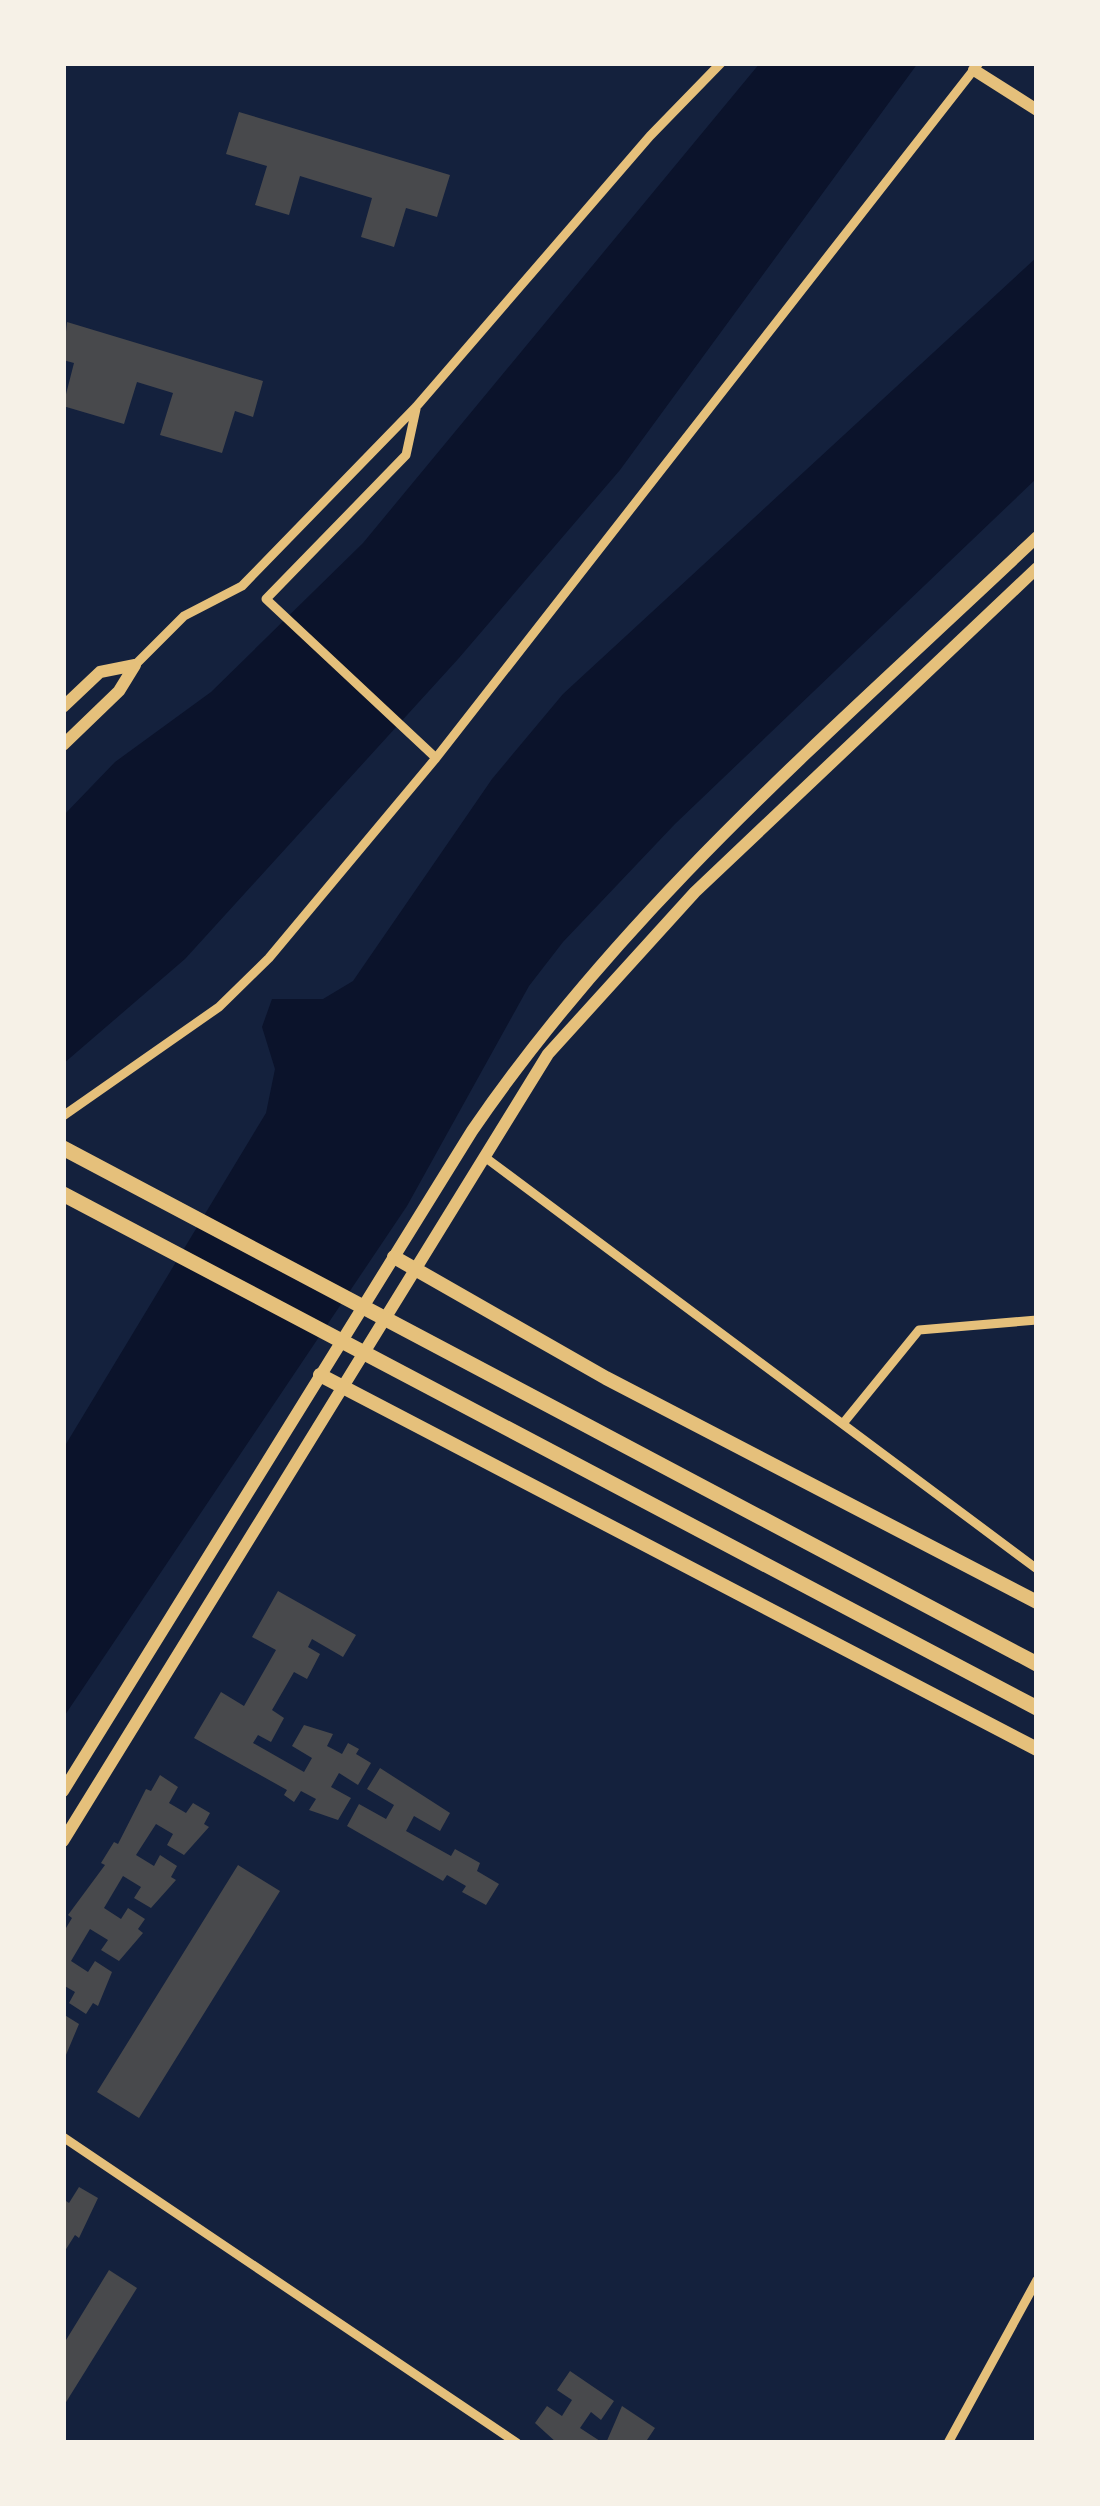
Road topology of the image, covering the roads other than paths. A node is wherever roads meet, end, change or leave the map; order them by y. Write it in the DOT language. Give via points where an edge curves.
graph roads {
  1 [pos="721,63"];
  2 [pos="977,67"];
  3 [pos="1037,110"];
  4 [pos="416,407"];
  5 [pos="1037,538"];
  6 [pos="1037,568"];
  7 [pos="135,665"];
  8 [pos="63,707"];
  9 [pos="63,745"];
  10 [pos="436,758"];
  11 [pos="63,1116"];
  12 [pos="63,1148"];
  13 [pos="486,1157"];
  14 [pos="63,1194"];
  15 [pos="394,1257"];
  16 [pos="415,1269"];
  17 [pos="1037,1320"];
  18 [pos="320,1375"];
  19 [pos="344,1387"];
  20 [pos="845,1421"];
  21 [pos="1037,1568"];
  22 [pos="1037,1602"];
  23 [pos="1037,1664"];
  24 [pos="1037,1708"];
  25 [pos="1037,1749"];
  26 [pos="63,1791"];
  27 [pos="63,1841"];
  28 [pos="63,2138"];
  29 [pos="1037,2279"];
  30 [pos="517,2443"];
  31 [pos="948,2443"];
  1 -- 4 [label="street"];
  2 -- 3 [label="street"];
  2 -- 10 [label="street"];
  4 -- 7 [label="street" via="242,586 184,616"];
  4 -- 10 [label="street" via="406,455 266,599"];
  5 -- 15 [label="street" via="588,973 518,1062"];
  6 -- 13 [label="street" via="605,984 548,1054"];
  7 -- 8 [label="street" via="100,672"];
  7 -- 9 [label="street"];
  10 -- 11 [label="street" via="245,984"];
  12 -- 23 [label="main road"];
  13 -- 16 [label="street"];
  13 -- 20 [label="street"];
  14 -- 24 [label="main road"];
  15 -- 16 [label="main road"];
  15 -- 18 [label="street"];
  16 -- 19 [label="street"];
  16 -- 22 [label="main road"];
  17 -- 20 [label="street" via="919,1330"];
  18 -- 19 [label="main road"];
  18 -- 26 [label="street"];
  19 -- 25 [label="main road"];
  19 -- 27 [label="street"];
  20 -- 21 [label="street"];
  28 -- 30 [label="street"];
  29 -- 31 [label="street"];
}
